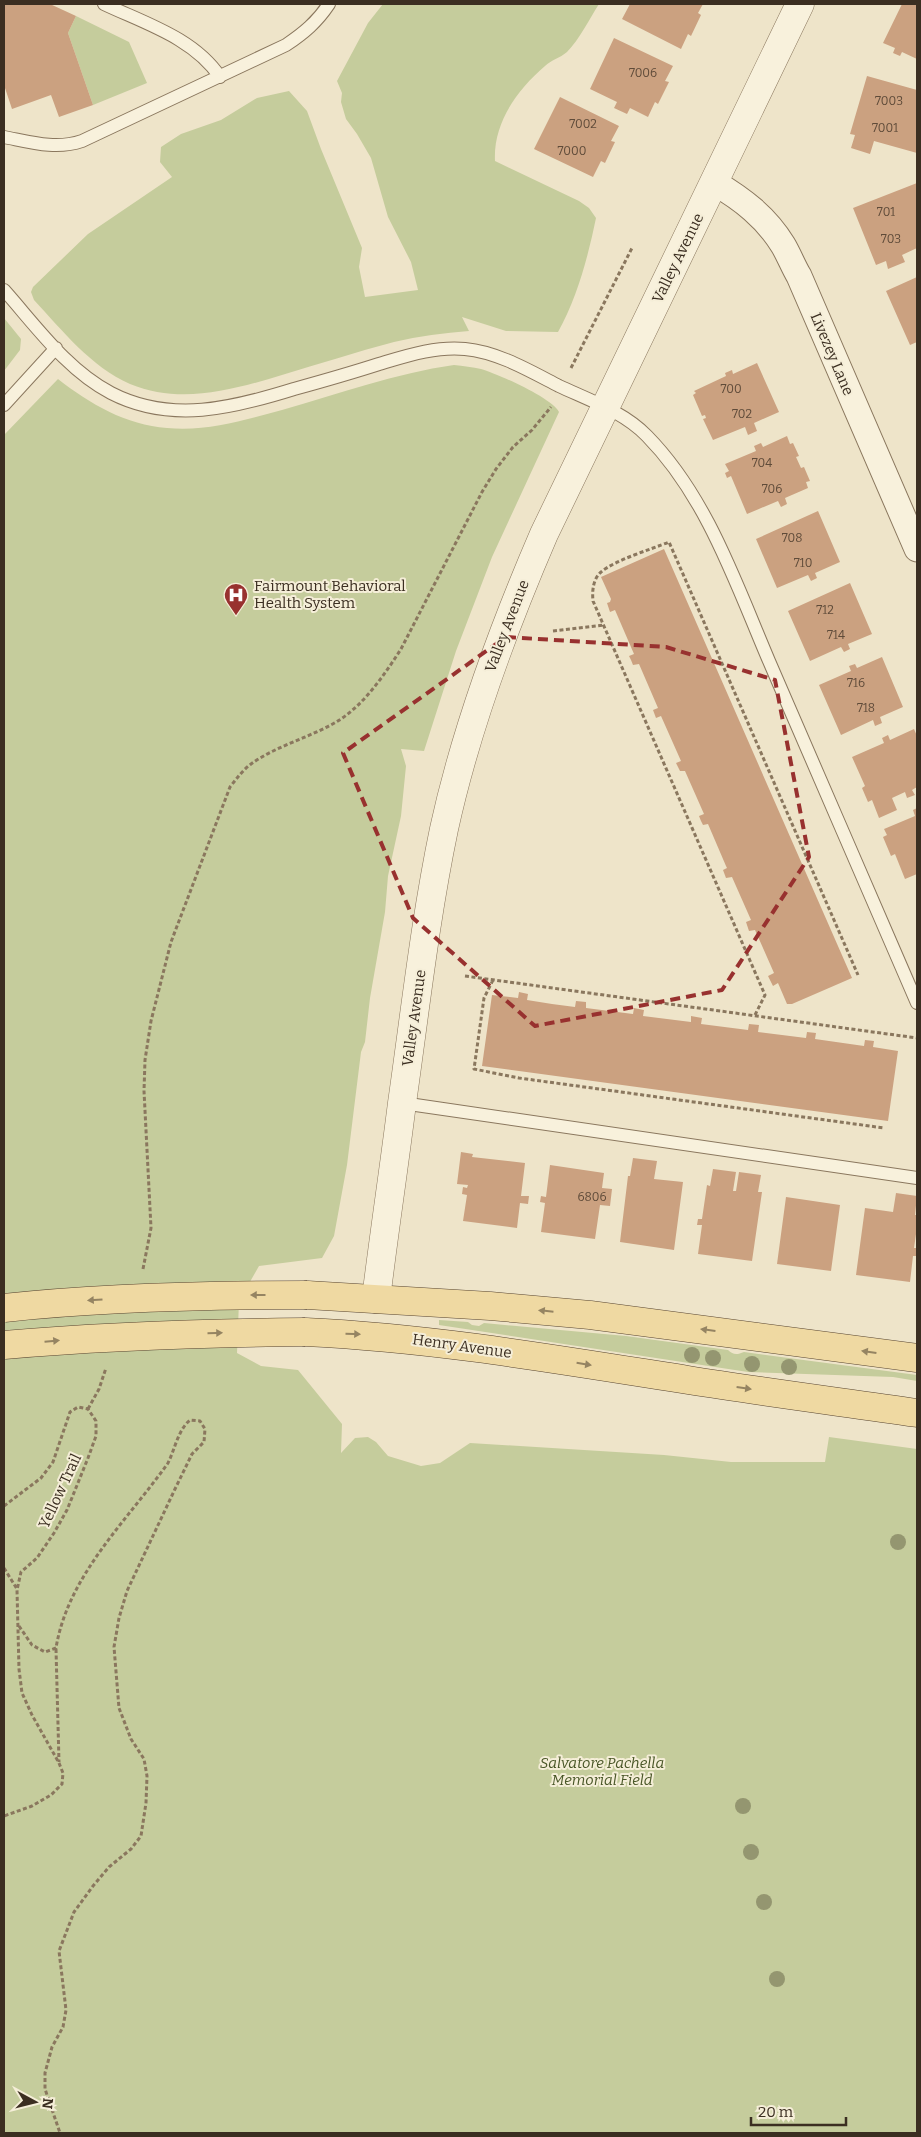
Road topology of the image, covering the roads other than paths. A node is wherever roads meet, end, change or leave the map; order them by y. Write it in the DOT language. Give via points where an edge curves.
graph roads {
  1 [pos="104,4"];
  2 [pos="328,4"];
  3 [pos="800,4"];
  4 [pos="220,76"];
  5 [pos="4,137"];
  6 [pos="715,183"];
  7 [pos="4,290"];
  8 [pos="56,348"];
  9 [pos="4,405"];
  10 [pos="605,407"];
  11 [pos="917,549"];
  12 [pos="917,1003"];
  13 [pos="402,1103"];
  14 [pos="917,1178"];
  15 [pos="376,1299"];
  16 [pos="4,1308"];
  17 [pos="4,1345"];
  18 [pos="917,1358"];
  19 [pos="917,1412"];
  1 -- 4 [label="lane" via="190,46 205,57"];
  2 -- 4 [label="lane" via="319,19 304,33"];
  3 -- 6 [label="street, Valley Avenue"];
  4 -- 5 [label="lane" via="70,145 56,146"];
  6 -- 10 [label="street, Valley Avenue"];
  6 -- 11 [label="street, Livezey Lane" via="740,198 763,218 782,244 799,276"];
  7 -- 8 [label="lane"];
  8 -- 9 [label="lane"];
  8 -- 10 [label="lane" via="98,386 137,404 161,410 186,412 236,406 418,353 462,348 496,356"];
  10 -- 12 [label="lane" via="644,432 710,525"];
  10 -- 13 [label="street, Valley Avenue" via="520,590 461,762 432,892"];
  13 -- 14 [label="lane"];
  13 -- 15 [label="street, Valley Avenue"];
  15 -- 16 [label="main road, one-way, bridge" via="306,1295 138,1298"];
  18 -- 15 [label="main road, one-way" via="590,1316"];
  17 -- 19 [label="main road, Henry Avenue, one-way, bridge" via="172,1334 305,1332 370,1335"];
}
